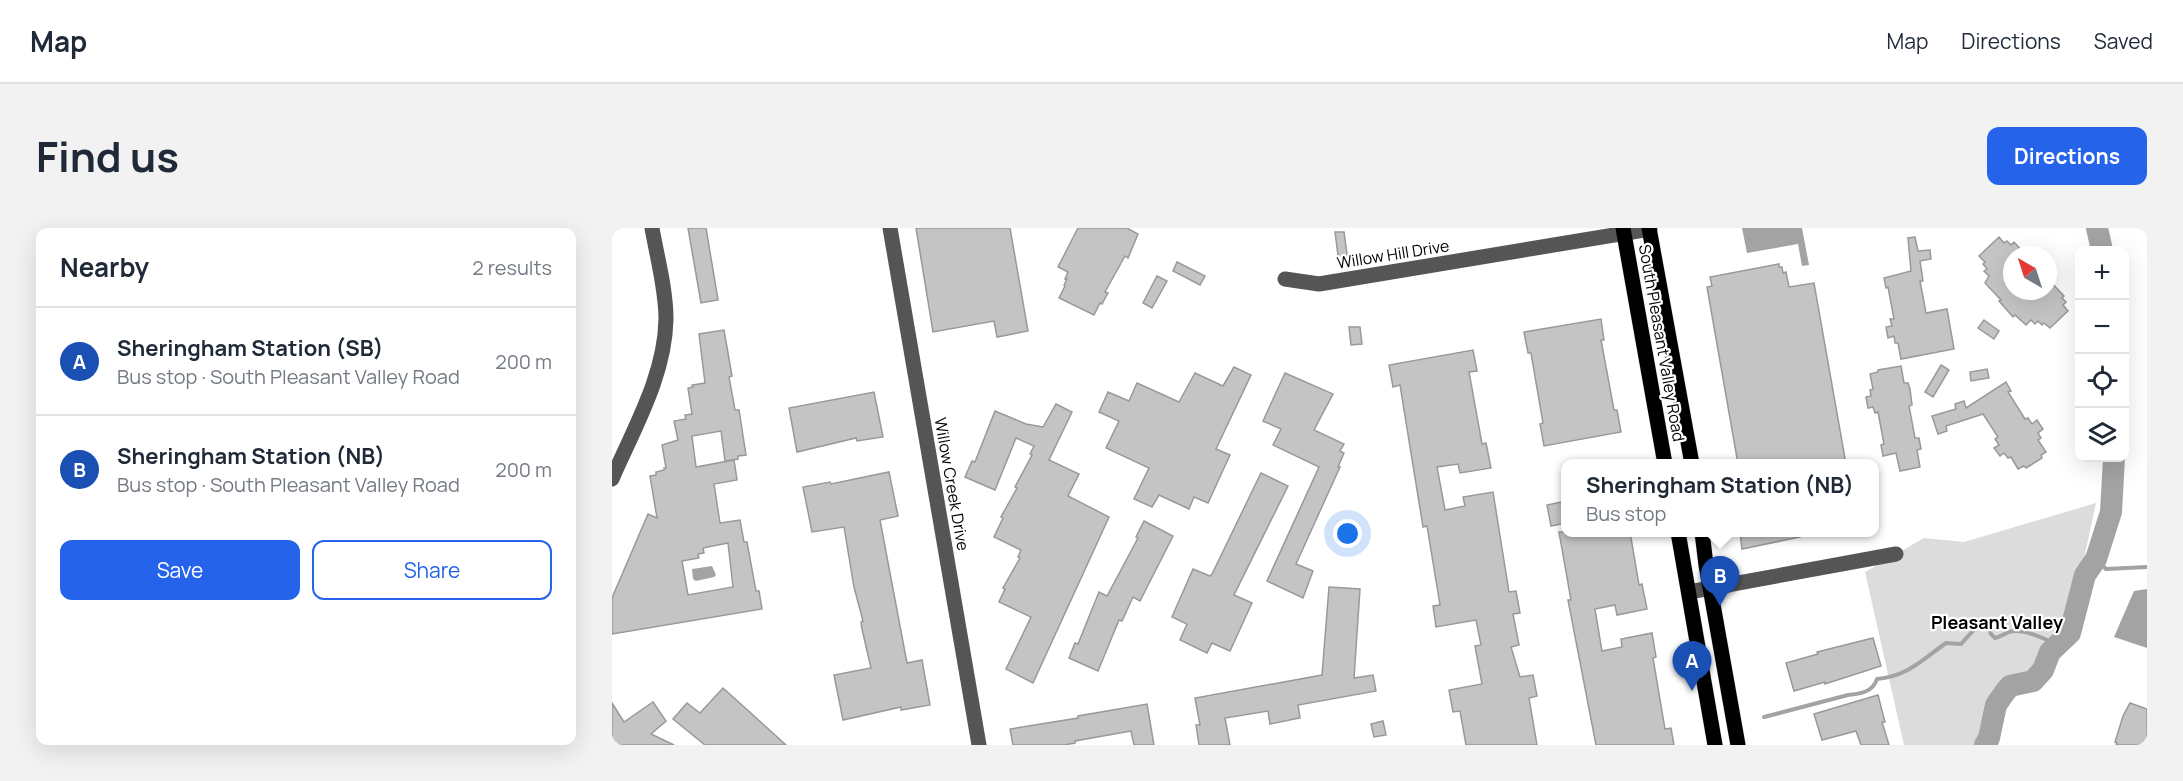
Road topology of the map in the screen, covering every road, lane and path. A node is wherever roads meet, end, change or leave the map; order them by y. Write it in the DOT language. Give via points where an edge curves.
graph roads {
  1 [pos="652,228"];
  2 [pos="890,228"];
  3 [pos="1650,228"];
  4 [pos="1623,231"];
  5 [pos="1285,279"];
  6 [pos="1664,459"];
  7 [pos="1691,459"];
  8 [pos="612,479"];
  9 [pos="1679,537"];
  10 [pos="1703,537"];
  11 [pos="1896,554"];
  12 [pos="1710,587"];
  13 [pos="1689,592"];
  14 [pos="979,745"];
  15 [pos="1715,745"];
  16 [pos="1738,745"];
  1 -- 8 [label="street" via="665,306 663,348 652,387"];
  2 -- 14 [label="street, Willow Creek Drive"];
  3 -- 4 [label="street, Willow Hill Drive"];
  3 -- 7 [label="main road, South Pleasant Valley Road"];
  4 -- 5 [label="street, Willow Hill Drive" via="1318,284"];
  4 -- 6 [label="main road, South Pleasant Valley Road"];
  9 -- 13 [label="main road"];
  10 -- 12 [label="main road"];
  11 -- 12 [label="street"];
  12 -- 13 [label="street"];
  12 -- 16 [label="main road"];
  13 -- 15 [label="main road"];
}
